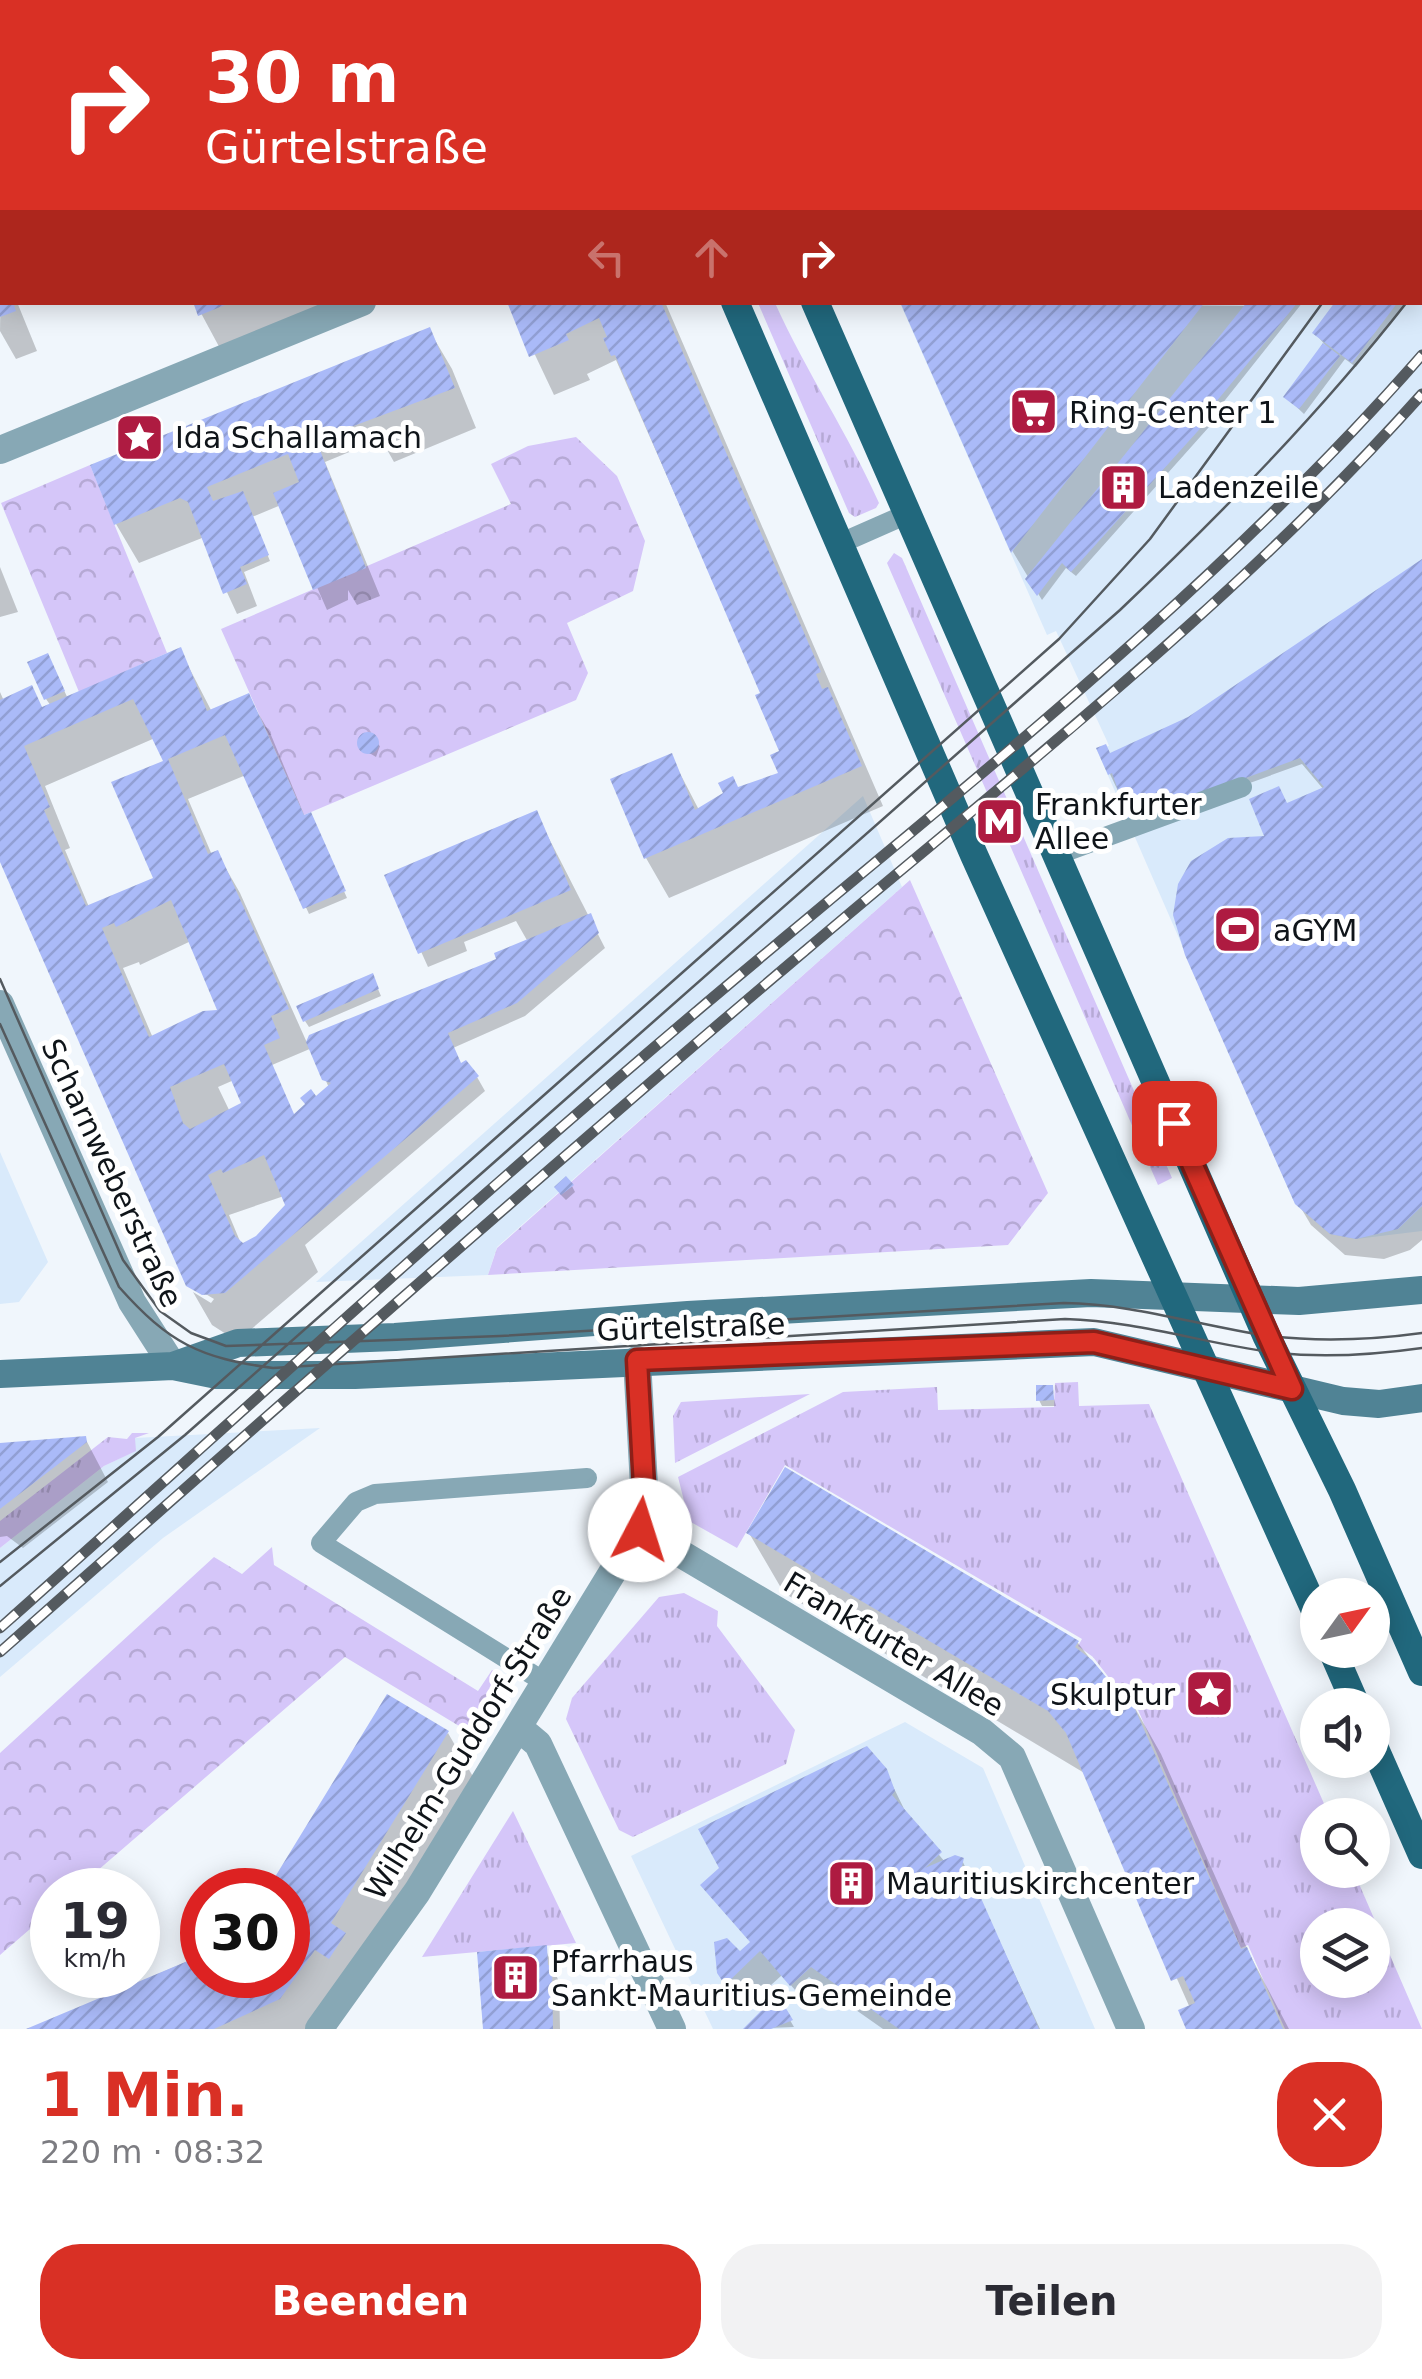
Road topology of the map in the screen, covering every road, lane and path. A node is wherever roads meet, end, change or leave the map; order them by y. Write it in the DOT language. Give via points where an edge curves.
graph roads {
  1 [pos="355,305"];
  2 [pos="736,305"];
  3 [pos="815,305"];
  4 [pos="0,450"];
  5 [pos="907,514"];
  6 [pos="839,544"];
  7 [pos="1242,787"];
  8 [pos="1056,856"];
  9 [pos="0,1004"];
  10 [pos="1422,1290"];
  11 [pos="1175,1297"];
  12 [pos="1250,1300"];
  13 [pos="637,1360"];
  14 [pos="172,1366"];
  15 [pos="1209,1370"];
  16 [pos="0,1374"];
  17 [pos="1292,1389"];
  18 [pos="1422,1398"];
  19 [pos="588,1478"];
  20 [pos="640,1530"];
  21 [pos="1301,1578"];
  22 [pos="1422,1672"];
  23 [pos="546,1684"];
  24 [pos="519,1728"];
  25 [pos="1388,1778"];
  26 [pos="1422,1855"];
  27 [pos="318,2029"];
  28 [pos="672,2029"];
  29 [pos="1131,2029"];
  1 -- 4 [label="street"];
  2 -- 6 [label="main road"];
  3 -- 5 [label="main road"];
  5 -- 6 [label="lane"];
  5 -- 8 [label="main road"];
  6 -- 11 [label="main road"];
  7 -- 8 [label="lane"];
  8 -- 12 [label="main road"];
  9 -- 14 [label="street, Scharnweberstraße" via="132,1302"];
  10 -- 12 [label="main road, Gürtelstraße"];
  11 -- 12 [label="main road, Gürtelstraße"];
  11 -- 14 [label="main road, Gürtelstraße" via="1069,1294 238,1343"];
  11 -- 15 [label="main road"];
  12 -- 17 [label="main road"];
  13 -- 14 [label="main road, Gürtelstraße" via="355,1375 217,1375"];
  13 -- 15 [label="main road, Gürtelstraße" via="1094,1342"];
  13 -- 20 [label="street, Wilhelm-Guddorf-Straße"];
  14 -- 16 [label="main road, Gürtelstraße"];
  15 -- 17 [label="main road, Gürtelstraße"];
  15 -- 21 [label="main road"];
  17 -- 18 [label="main road, Gürtelstraße" via="1380,1404"];
  17 -- 22 [label="main road"];
  19 -- 23 [label="lane" via="375,1494 346,1510 321,1542"];
  20 -- 23 [label="street, Wilhelm-Guddorf-Straße"];
  20 -- 29 [label="street, Frankfurter Allee" via="982,1732 1012,1757"];
  23 -- 24 [label="street, Wilhelm-Guddorf-Straße"];
  24 -- 27 [label="street, Wilhelm-Guddorf-Straße" via="417,1892"];
  24 -- 28 [label="street" via="535,1738"];
  25 -- 26 [label="main road"];
}
